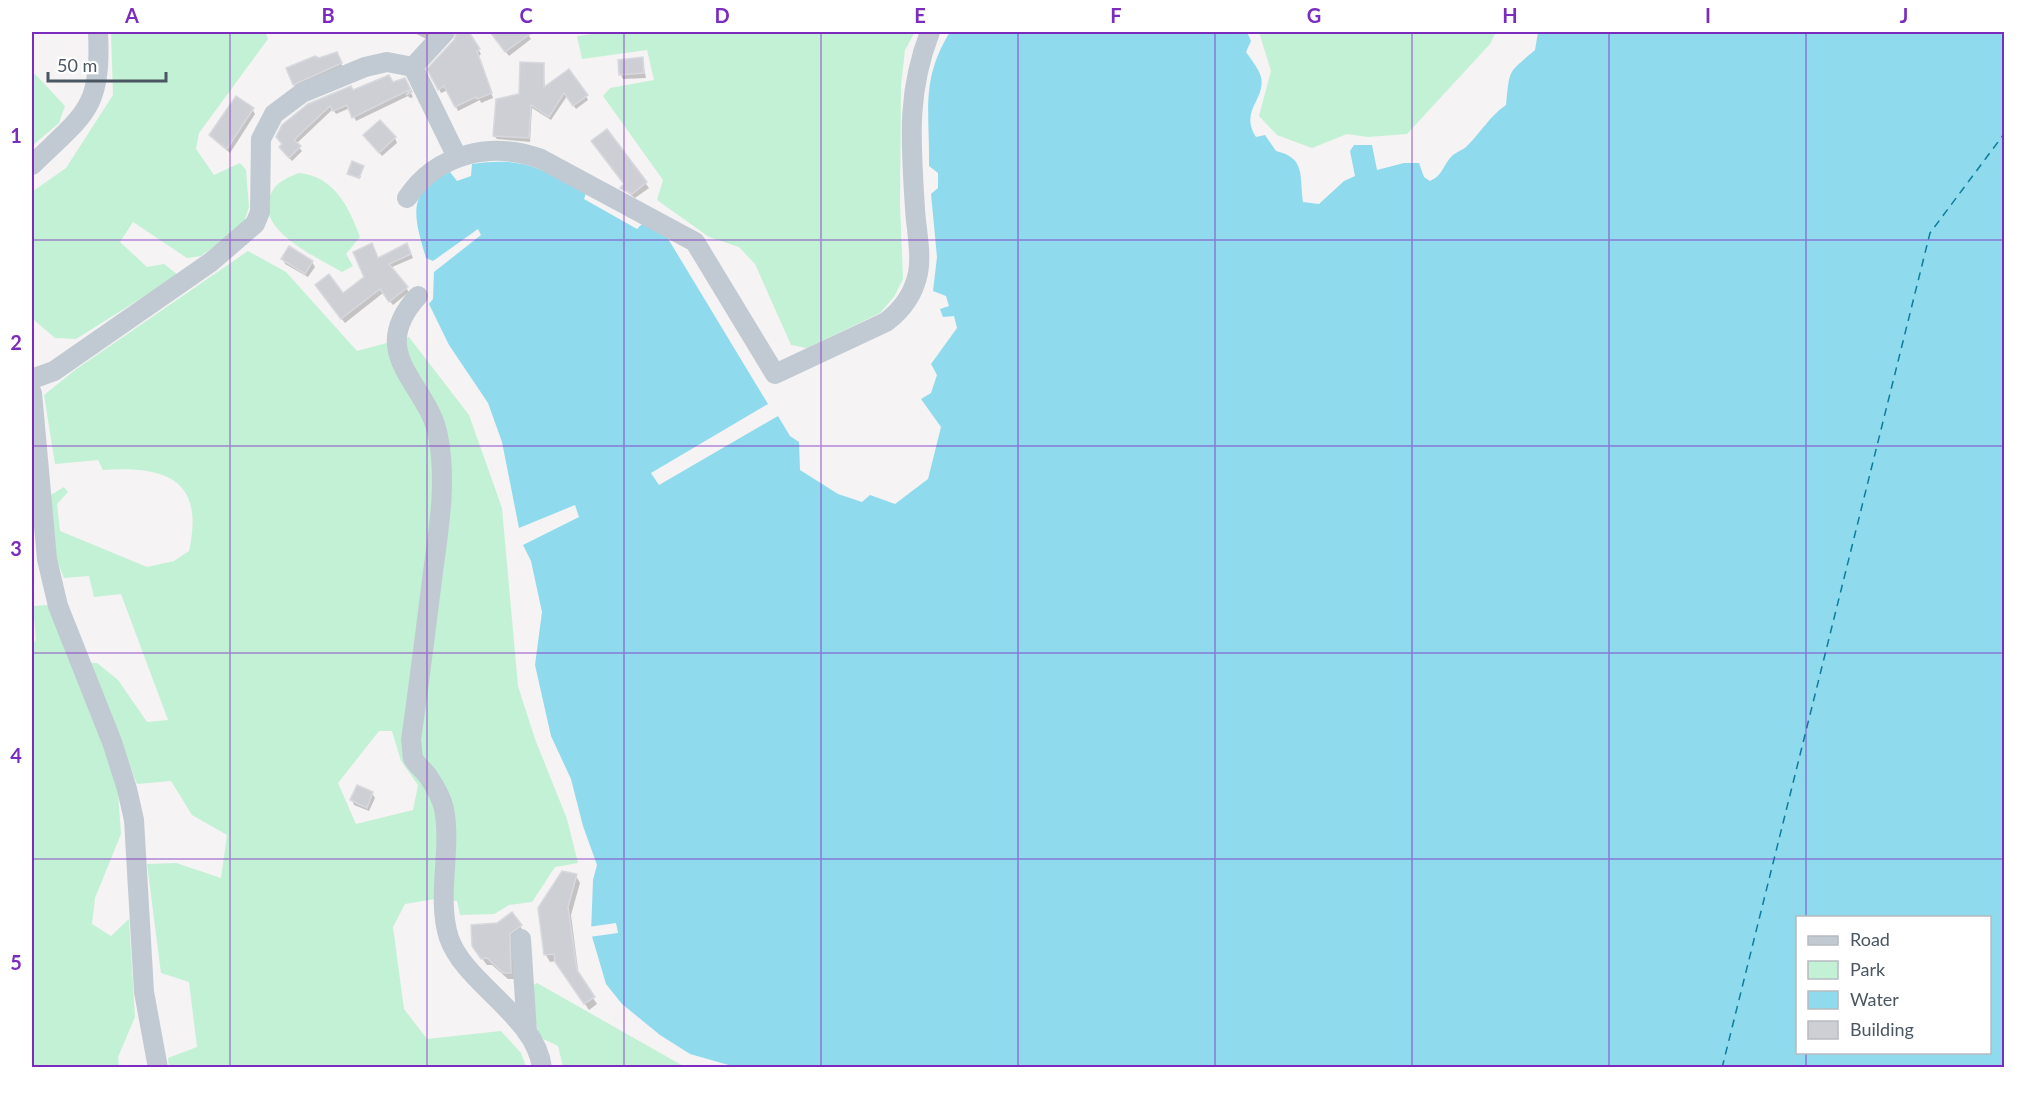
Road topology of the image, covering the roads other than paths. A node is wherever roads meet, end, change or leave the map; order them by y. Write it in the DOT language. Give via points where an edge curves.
graph roads {
  1 [pos="98,32"];
  2 [pos="445,32"];
  3 [pos="930,32"];
  4 [pos="413,67"];
  5 [pos="457,157"];
  6 [pos="32,165"];
  7 [pos="407,198"];
  8 [pos="418,296"];
  9 [pos="32,379"];
  10 [pos="32,393"];
  11 [pos="521,939"];
  12 [pos="527,1035"];
  13 [pos="158,1068"];
  14 [pos="542,1068"];
  1 -- 6 [label="street" via="99,79 88,109"];
  2 -- 4 [label="street"];
  3 -- 5 [label="street" via="913,88 918,272 911,292 897,314 886,322 775,374 695,242 578,177 527,154 497,150"];
  4 -- 5 [label="street"];
  4 -- 9 [label="street" via="387,62 365,67 302,93 274,114 261,139 260,212 255,224 211,262 54,371"];
  5 -- 7 [label="street" via="428,175"];
  8 -- 12 [label="street" via="402,321 399,358 432,417 443,464 411,740 414,760 444,806 449,938 469,968"];
  10 -- 13 [label="street" via="47,559 58,606 112,742 134,820 144,992"];
  11 -- 12 [label="street"];
  12 -- 14 [label="street"];
}
